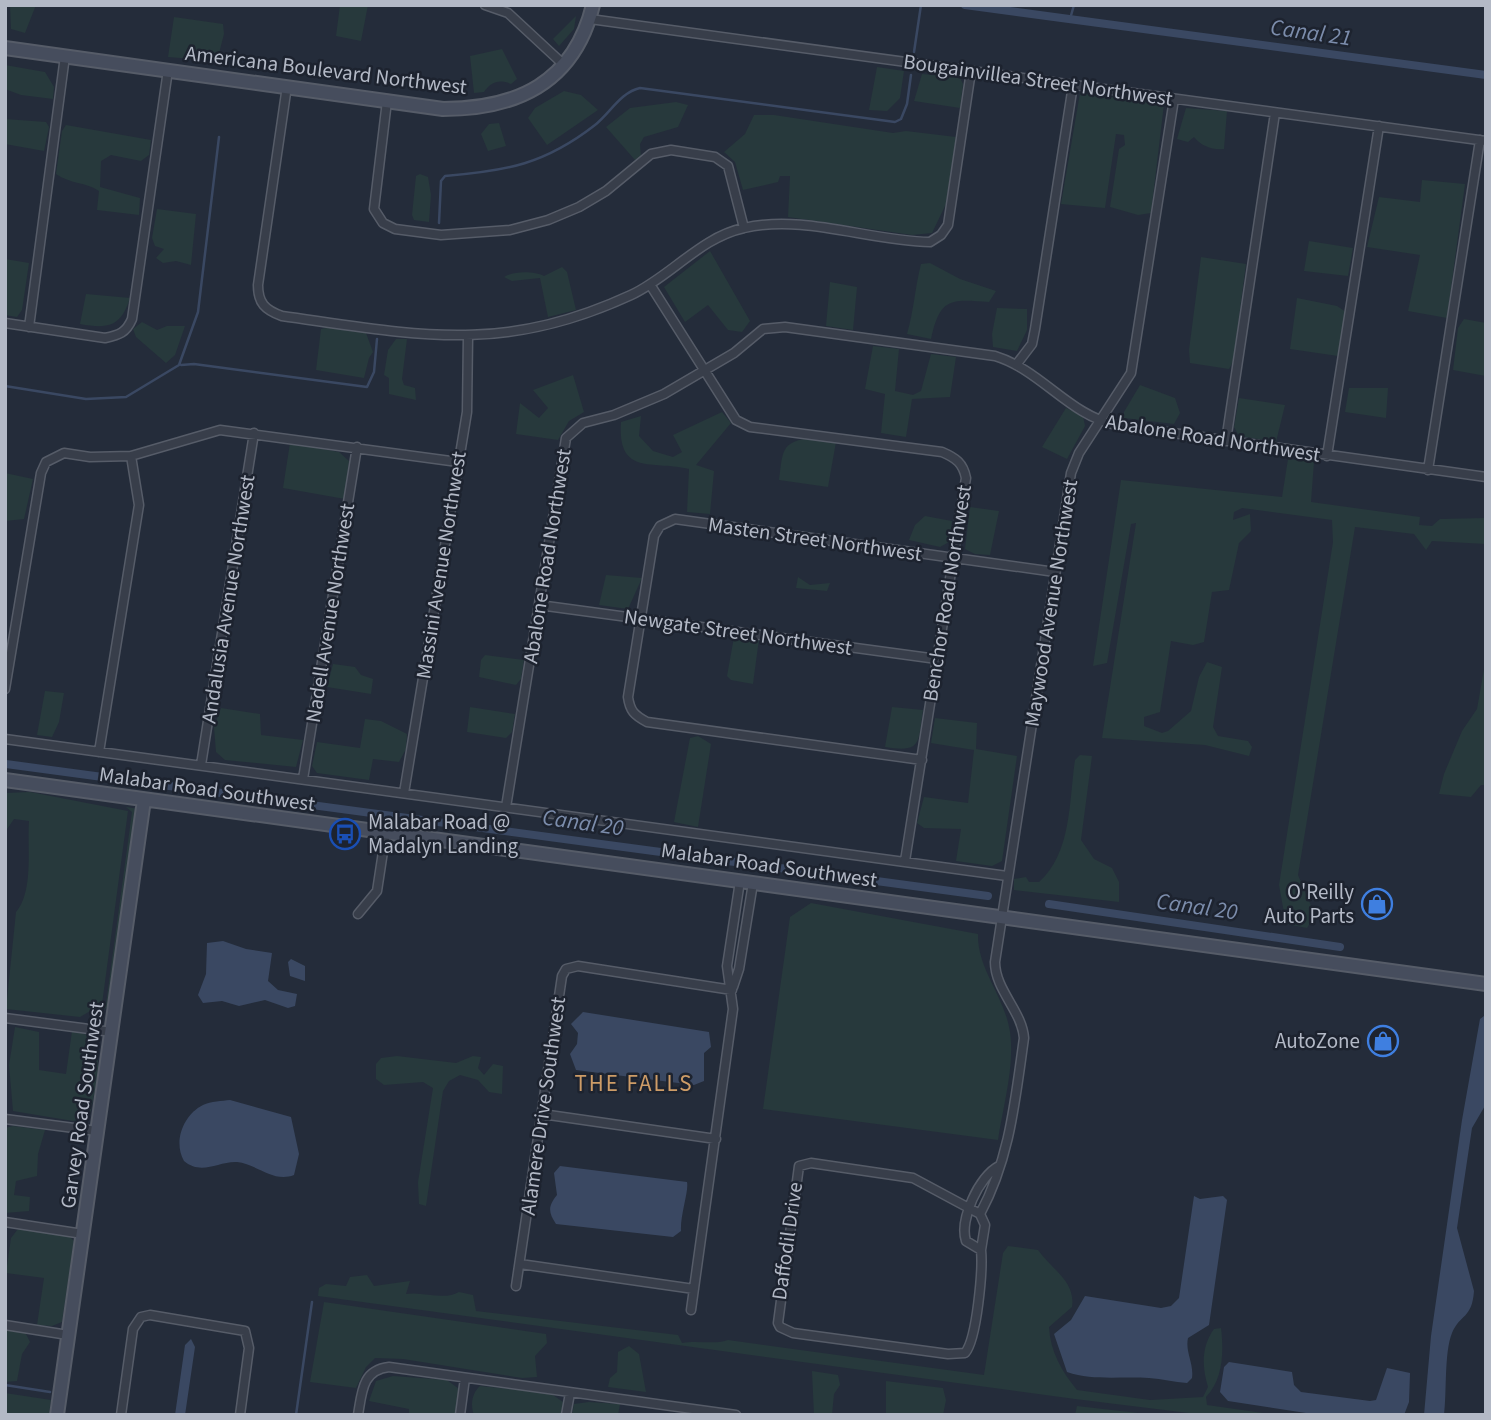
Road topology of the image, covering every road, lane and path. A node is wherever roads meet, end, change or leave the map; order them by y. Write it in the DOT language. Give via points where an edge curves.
graph roads {
  1 [pos="485,5"];
  2 [pos="593,5"];
  3 [pos="590,19"];
  4 [pos="5,48"];
  5 [pos="65,56"];
  6 [pos="564,64"];
  7 [pos="168,70"];
  8 [pos="971,71"];
  9 [pos="1073,85"];
  10 [pos="286,86"];
  11 [pos="1174,99"];
  12 [pos="387,101"];
  13 [pos="1275,113"];
  14 [pos="1379,126"];
  15 [pos="1483,141"];
  16 [pos="744,228"];
  17 [pos="652,285"];
  18 [pos="5,323"];
  19 [pos="29,327"];
  20 [pos="468,337"];
  21 [pos="1016,365"];
  22 [pos="705,371"];
  23 [pos="1100,422"];
  24 [pos="254,433"];
  25 [pos="1226,441"];
  26 [pos="357,447"];
  27 [pos="131,456"];
  28 [pos="1327,456"];
  29 [pos="458,462"];
  30 [pos="1428,470"];
  31 [pos="1486,477"];
  32 [pos="953,558"];
  33 [pos="1055,572"];
  34 [pos="539,605"];
  35 [pos="641,618"];
  36 [pos="937,659"];
  37 [pos="5,689"];
  38 [pos="5,739"];
  39 [pos="99,752"];
  40 [pos="922,760"];
  41 [pos="201,765"];
  42 [pos="303,779"];
  43 [pos="5,780"];
  44 [pos="404,793"];
  45 [pos="144,800"];
  46 [pos="506,807"];
  47 [pos="386,832"];
  48 [pos="905,861"];
  49 [pos="1007,876"];
  50 [pos="746,882"];
  51 [pos="358,914"];
  52 [pos="1002,917"];
  53 [pos="1486,984"];
  54 [pos="732,990"];
  55 [pos="5,1018"];
  56 [pos="112,1032"];
  57 [pos="542,1114"];
  58 [pos="5,1119"];
  59 [pos="97,1131"];
  60 [pos="716,1139"];
  61 [pos="999,1166"];
  62 [pos="968,1209"];
  63 [pos="980,1214"];
  64 [pos="5,1222"];
  65 [pos="83,1234"];
  66 [pos="981,1250"];
  67 [pos="520,1264"];
  68 [pos="516,1286"];
  69 [pos="694,1289"];
  70 [pos="691,1310"];
  71 [pos="5,1325"];
  72 [pos="68,1335"];
  73 [pos="465,1378"];
  74 [pos="570,1393"];
  75 [pos="57,1415"];
  76 [pos="121,1415"];
  77 [pos="240,1415"];
  78 [pos="358,1415"];
  79 [pos="460,1415"];
  80 [pos="566,1415"];
  81 [pos="736,1415"];
  1 -- 6 [label="street" via="508,13"];
  2 -- 3 [label="main road, Americana Boulevard Northwest"];
  3 -- 6 [label="main road, Americana Boulevard Northwest"];
  3 -- 8 [label="street, Bougainvillea Street Northwest"];
  4 -- 5 [label="main road, Americana Boulevard Northwest"];
  5 -- 7 [label="main road, Americana Boulevard Northwest"];
  5 -- 19 [label="street"];
  6 -- 12 [label="main road, Americana Boulevard Northwest" via="531,91 485,107 443,108"];
  7 -- 10 [label="main road, Americana Boulevard Northwest"];
  7 -- 19 [label="street" via="128,329 105,338"];
  8 -- 9 [label="street, Bougainvillea Street Northwest"];
  8 -- 16 [label="street" via="948,225 941,235 930,242 912,242 782,224"];
  9 -- 11 [label="street, Bougainvillea Street Northwest"];
  9 -- 21 [label="street" via="1035,330 1032,344"];
  10 -- 12 [label="main road, Americana Boulevard Northwest"];
  10 -- 20 [label="street" via="258,285 262,305 282,316"];
  11 -- 13 [label="street, Bougainvillea Street Northwest"];
  11 -- 23 [label="street, Maywood Avenue Northwest" via="1134,363 1130,379"];
  12 -- 16 [label="street" via="374,196 378,217 395,229 441,235 510,230 548,220 606,191 651,154 671,150 715,157 728,166"];
  13 -- 14 [label="street, Bougainvillea Street Northwest"];
  13 -- 25 [label="street"];
  14 -- 15 [label="street, Bougainvillea Street Northwest"];
  14 -- 28 [label="street"];
  15 -- 30 [label="street"];
  16 -- 17 [label="street" via="705,245"];
  17 -- 20 [label="street" via="573,320 531,331"];
  17 -- 22 [label="street, Benchor Road Northwest"];
  18 -- 19 [label="street"];
  20 -- 29 [label="street, Massini Avenue Northwest" via="467,412"];
  21 -- 22 [label="street, Abalone Road Northwest" via="996,356 774,327 763,329"];
  21 -- 23 [label="street, Abalone Road Northwest"];
  22 -- 32 [label="street, Benchor Road Northwest" via="727,410 750,427 955,457 966,478"];
  22 -- 34 [label="street, Abalone Road Northwest" via="614,415 583,423 566,439"];
  23 -- 25 [label="street, Abalone Road Northwest"];
  23 -- 33 [label="street, Maywood Avenue Northwest" via="1071,473"];
  24 -- 26 [label="street"];
  24 -- 27 [label="street" via="220,430"];
  24 -- 41 [label="street, Andalusia Avenue Northwest"];
  25 -- 28 [label="street, Abalone Road Northwest"];
  26 -- 29 [label="street"];
  26 -- 42 [label="street, Nadell Avenue Northwest"];
  27 -- 37 [label="street" via="64,453 44,466"];
  27 -- 39 [label="street" via="139,505"];
  28 -- 30 [label="street, Abalone Road Northwest"];
  29 -- 44 [label="street, Massini Avenue Northwest"];
  30 -- 31 [label="street, Abalone Road Northwest"];
  32 -- 33 [label="street, Masten Street Northwest"];
  32 -- 35 [label="street, Masten Street Northwest" via="676,519 660,526 654,536"];
  32 -- 36 [label="street, Benchor Road Northwest"];
  33 -- 49 [label="street, Maywood Avenue Northwest"];
  34 -- 35 [label="street, Newgate Street Northwest"];
  34 -- 46 [label="street, Abalone Road Northwest"];
  35 -- 36 [label="street, Newgate Street Northwest"];
  35 -- 40 [label="street" via="628,696 630,709 647,723"];
  36 -- 40 [label="street, Benchor Road Northwest"];
  38 -- 39 [label="street"];
  39 -- 41 [label="street"];
  40 -- 48 [label="street, Benchor Road Northwest"];
  41 -- 42 [label="street"];
  42 -- 44 [label="street"];
  43 -- 45 [label="main road, Malabar Road Southwest"];
  44 -- 46 [label="street"];
  45 -- 47 [label="main road, Malabar Road Southwest"];
  45 -- 56 [label="main road, Garvey Road Southwest"];
  46 -- 48 [label="street"];
  47 -- 50 [label="main road, Malabar Road Southwest"];
  47 -- 51 [label="street" via="377,891"];
  48 -- 49 [label="street"];
  49 -- 52 [label="street, Maywood Avenue Northwest"];
  50 -- 52 [label="main road, Malabar Road Southwest"];
  50 -- 54 [label="street" via="739,969"];
  52 -- 53 [label="main road, Malabar Road Southwest"];
  52 -- 61 [label="street, Maywood Avenue Northwest" via="995,973 1024,1038 1009,1141"];
  54 -- 57 [label="street, Alamere Drive Southwest" via="578,966 566,969"];
  54 -- 60 [label="street"];
  55 -- 56 [label="street"];
  56 -- 59 [label="main road, Garvey Road Southwest"];
  57 -- 60 [label="street"];
  57 -- 67 [label="street, Alamere Drive Southwest"];
  58 -- 59 [label="street"];
  59 -- 65 [label="main road, Garvey Road Southwest"];
  60 -- 69 [label="street"];
  61 -- 62 [label="street" via="988,1173"];
  61 -- 63 [label="street, Maywood Avenue Northwest" via="999,1178"];
  62 -- 63 [label="street, Daffodil Drive"];
  62 -- 66 [label="street" via="966,1241"];
  62 -- 66 [label="street, Daffodil Drive" via="913,1178 811,1163 799,1166 778,1323 793,1333 965,1353 971,1341"];
  63 -- 66 [label="street, Daffodil Drive" via="985,1225"];
  64 -- 65 [label="street"];
  65 -- 72 [label="main road, Garvey Road Southwest"];
  67 -- 68 [label="street, Alamere Drive Southwest"];
  67 -- 69 [label="street"];
  69 -- 70 [label="street"];
  71 -- 72 [label="street"];
  72 -- 75 [label="main road, Garvey Road Southwest"];
  73 -- 74 [label="street"];
  73 -- 78 [label="street" via="384,1367 367,1377"];
  73 -- 79 [label="street"];
  74 -- 80 [label="street"];
  74 -- 81 [label="street"];
  76 -- 77 [label="street" via="134,1329 141,1317 150,1315 245,1331 250,1348"];
}
